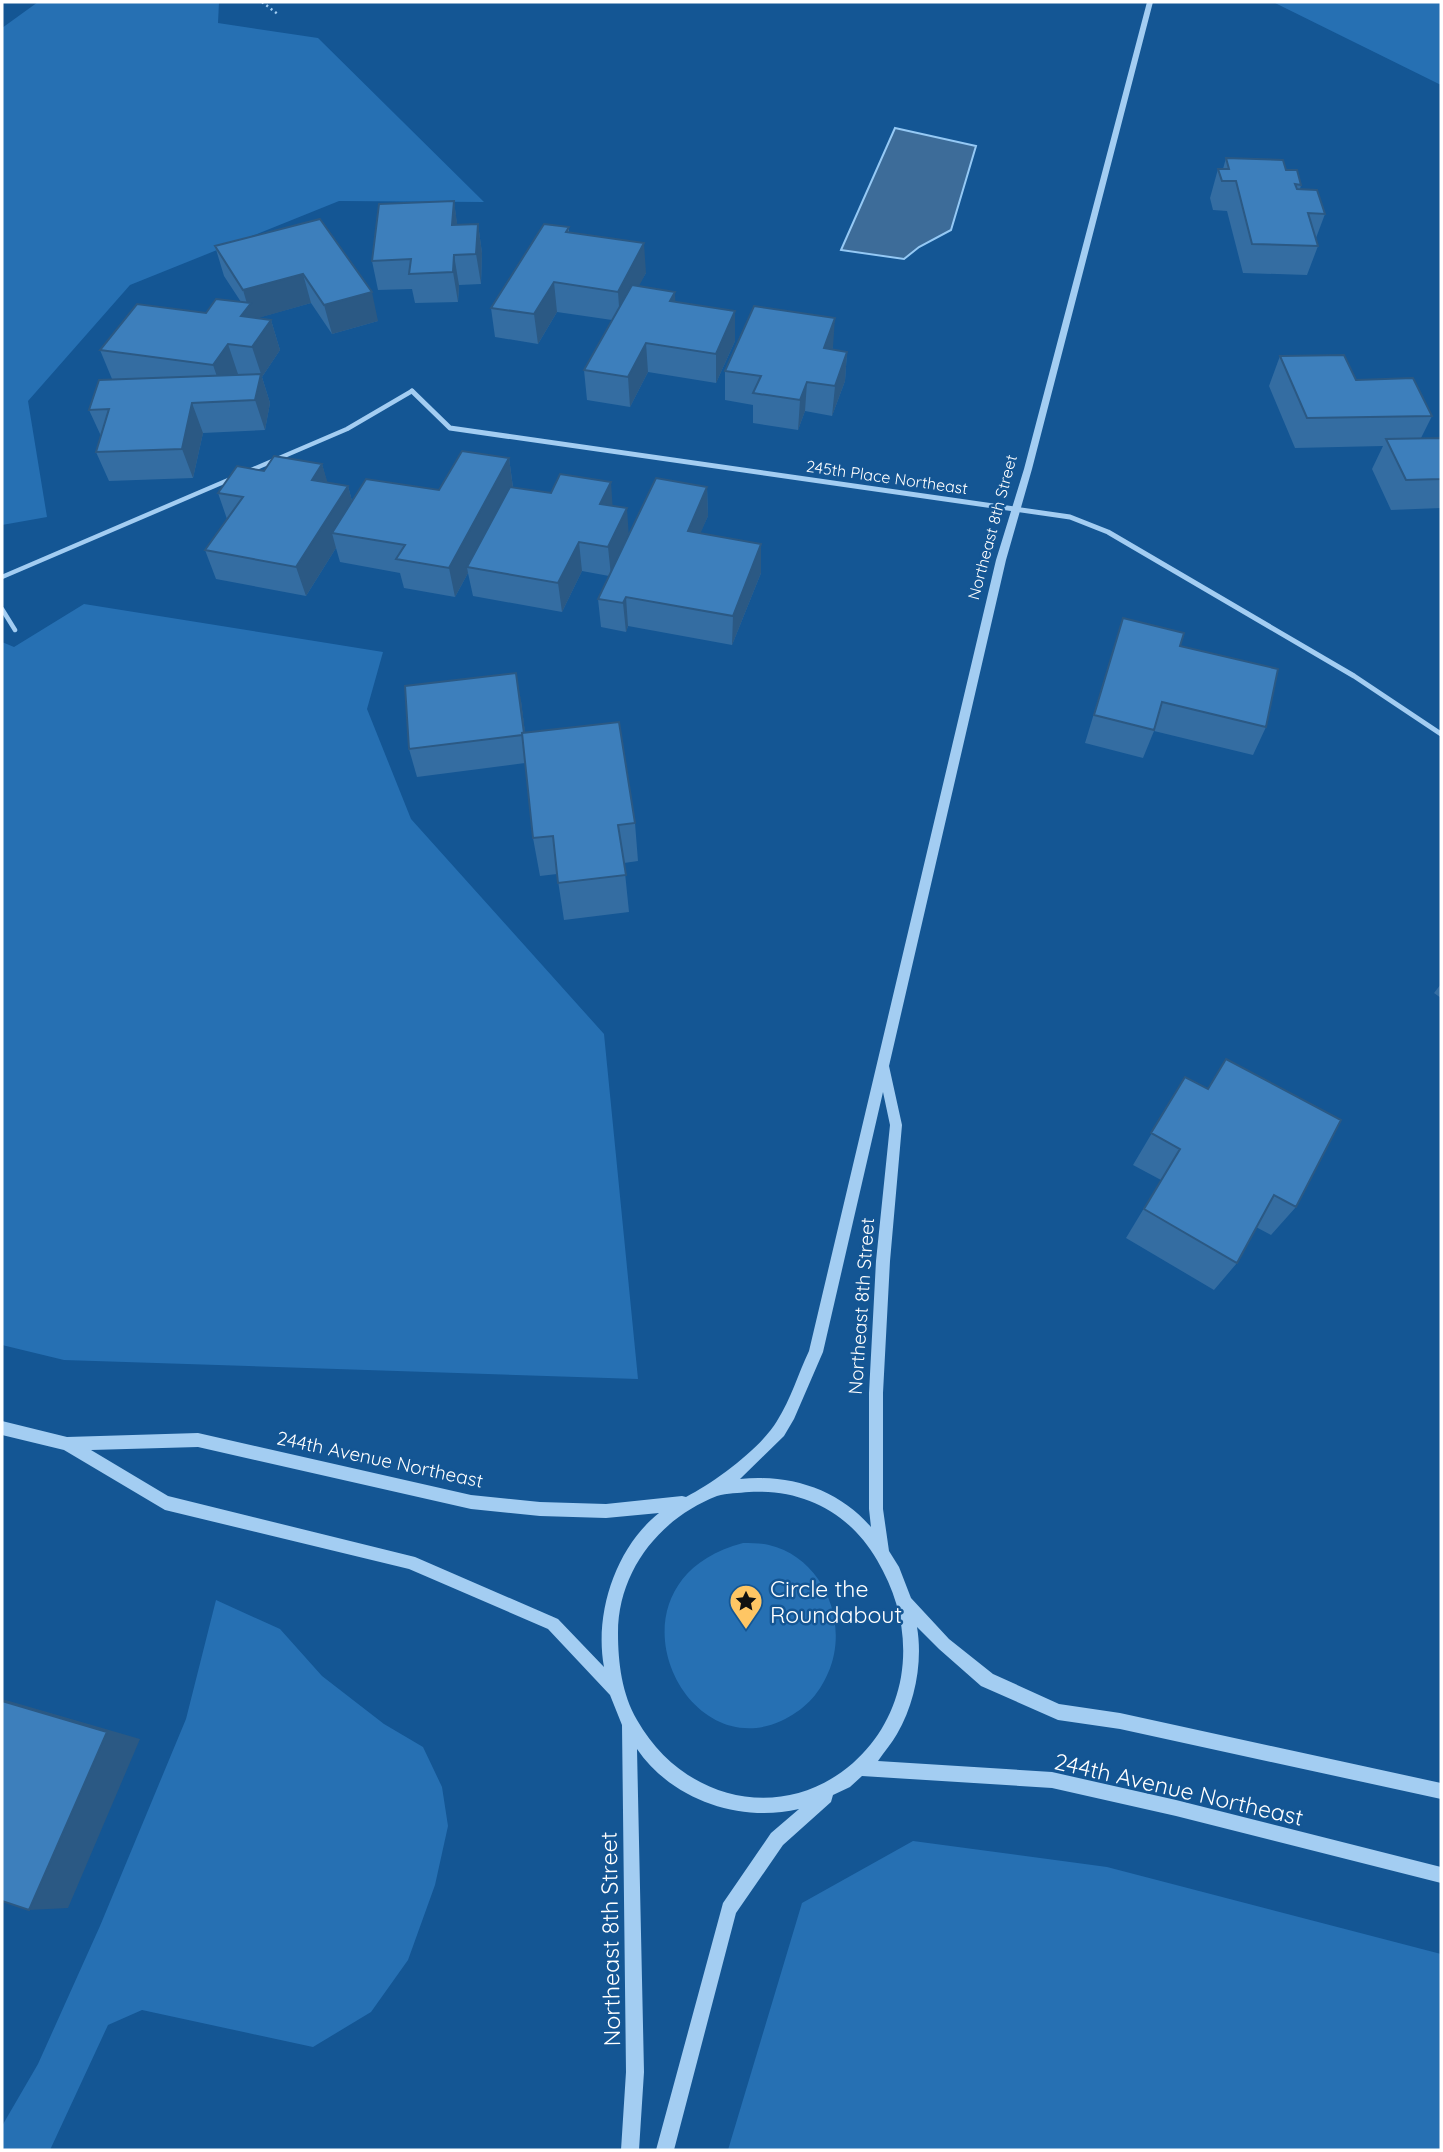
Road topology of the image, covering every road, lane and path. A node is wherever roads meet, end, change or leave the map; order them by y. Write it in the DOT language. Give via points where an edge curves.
graph roads {
  1 [pos="262,2"];
  2 [pos="1150,2"];
  3 [pos="279,15"];
  4 [pos="412,391"];
  5 [pos="1015,509"];
  6 [pos="2,577"];
  7 [pos="2,610"];
  8 [pos="15,630"];
  9 [pos="1441,734"];
  10 [pos="883,1064"];
  11 [pos="2,1428"];
  12 [pos="67,1444"];
  13 [pos="714,1489"];
  14 [pos="685,1503"];
  15 [pos="882,1551"];
  16 [pos="905,1604"];
  17 [pos="614,1689"];
  18 [pos="629,1727"];
  19 [pos="861,1768"];
  20 [pos="833,1789"];
  21 [pos="1441,1791"];
  22 [pos="1441,1875"];
  23 [pos="630,2150"];
  24 [pos="665,2150"];
  1 -- 3 [label="path"];
  2 -- 5 [label="street, Northeast 8th Street"];
  4 -- 5 [label="street, 245th Place Northeast" via="450,428"];
  4 -- 6 [label="lane" via="347,429"];
  5 -- 9 [label="street, 245th Place Northeast" via="1070,517 1108,532 1354,676"];
  5 -- 10 [label="street, Northeast 8th Street"];
  7 -- 8 [label="lane"];
  10 -- 13 [label="street, Northeast 8th Street" via="816,1352 779,1430"];
  10 -- 15 [label="street, Northeast 8th Street" via="896,1125 876,1393 876,1509"];
  11 -- 12 [label="street, 244th Avenue Northeast"];
  12 -- 14 [label="street, 244th Avenue Northeast" via="198,1440 471,1502 521,1507 606,1511"];
  12 -- 17 [label="street, 244th Avenue Northeast" via="165,1503 410,1562 553,1624"];
  13 -- 14 [label="street"];
  13 -- 15 [label="street" via="760,1482 806,1491 848,1514"];
  14 -- 17 [label="street" via="653,1527 629,1561 613,1601 608,1645"];
  15 -- 16 [label="street"];
  16 -- 19 [label="street" via="911,1647 906,1692 888,1732"];
  16 -- 21 [label="street" via="987,1680 1058,1712 1121,1721"];
  17 -- 18 [label="street"];
  18 -- 20 [label="street" via="659,1765 698,1793 731,1804 790,1807"];
  18 -- 23 [label="street, Northeast 8th Street" via="635,2072"];
  19 -- 20 [label="street"];
  19 -- 22 [label="street, 244th Avenue Northeast" via="1052,1780"];
  20 -- 24 [label="street" via="777,1839 729,1909"];
}
